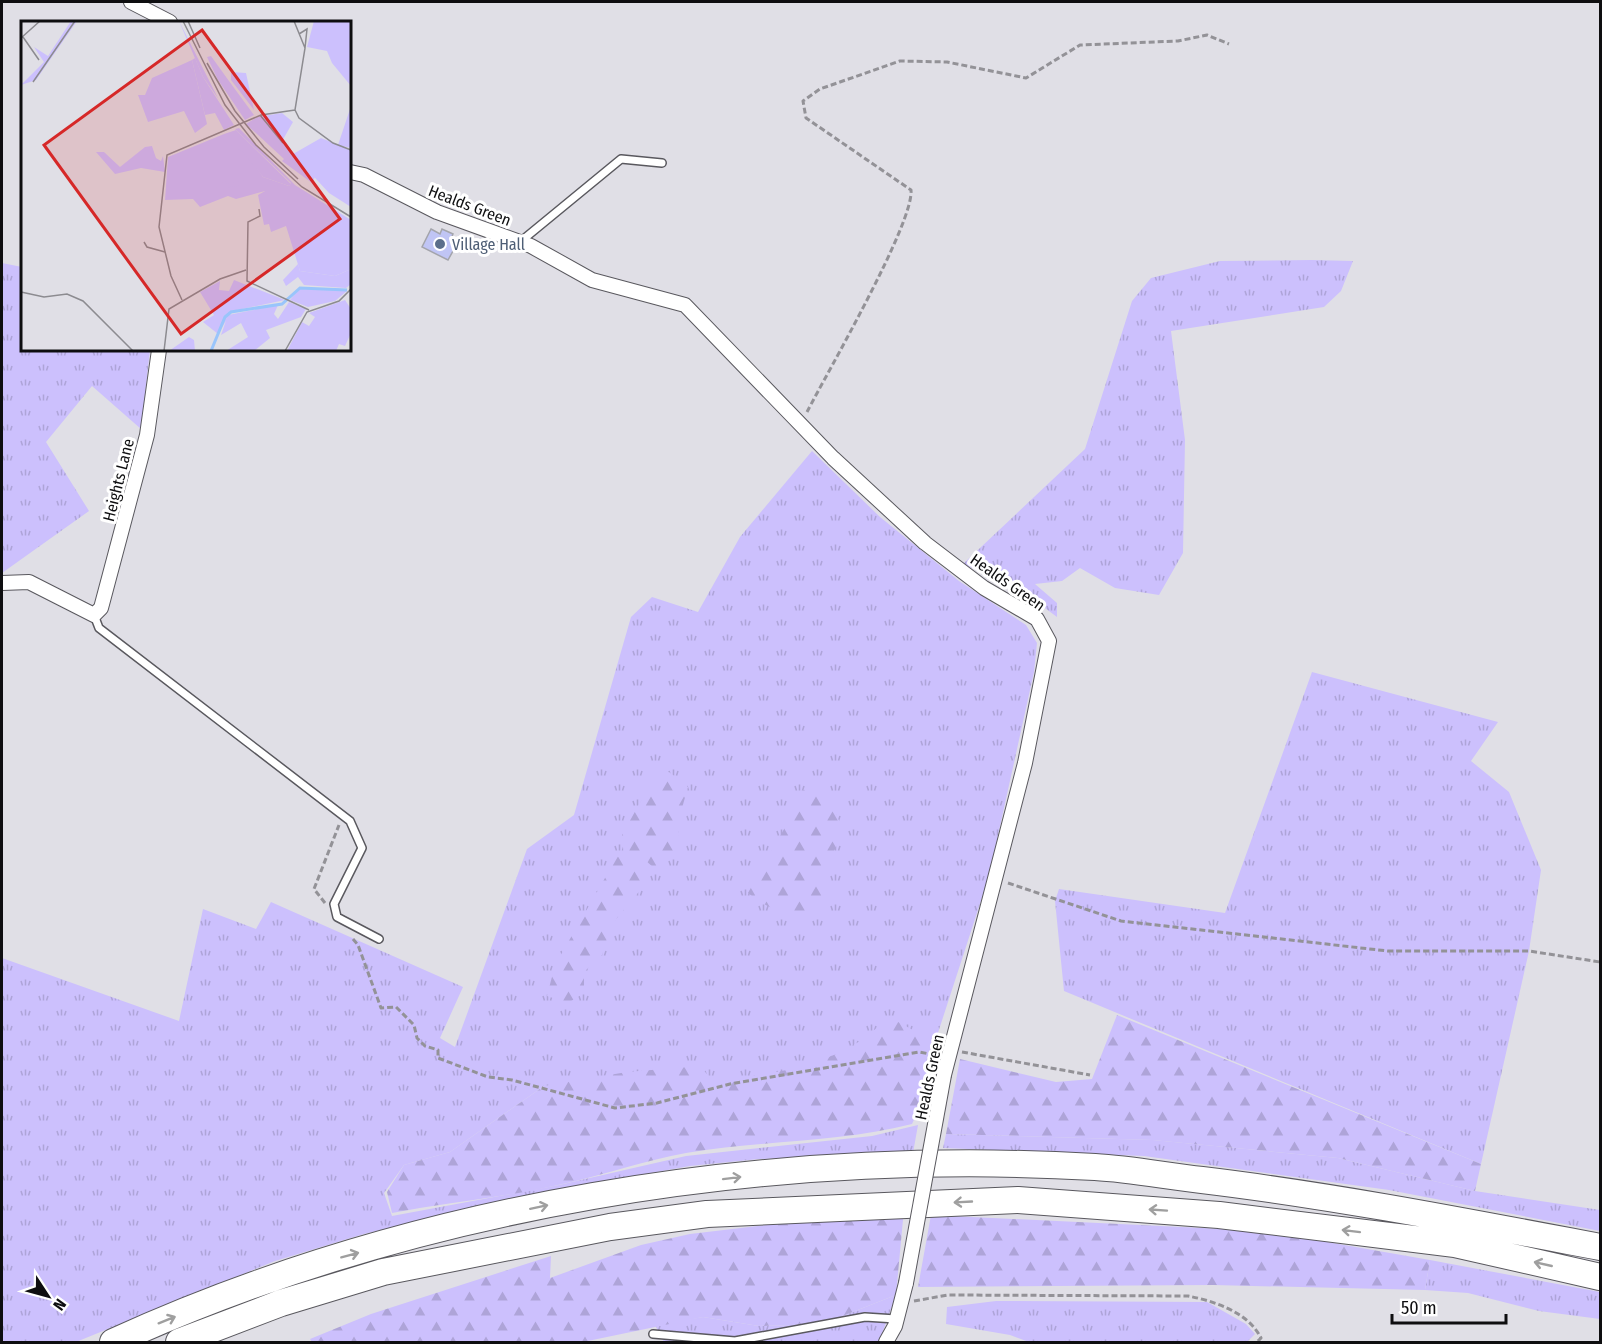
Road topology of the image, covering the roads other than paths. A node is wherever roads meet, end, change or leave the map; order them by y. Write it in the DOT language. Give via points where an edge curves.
graph roads {
  1 [pos="131,2"];
  2 [pos="168,21"];
  3 [pos="662,163"];
  4 [pos="351,172"];
  5 [pos="520,242"];
  6 [pos="159,351"];
  7 [pos="2,584"];
  8 [pos="94,615"];
  9 [pos="379,939"];
  10 [pos="1600,1247"];
  11 [pos="1600,1277"];
  12 [pos="896,1319"];
  13 [pos="653,1335"];
  14 [pos="112,1342"];
  15 [pos="179,1342"];
  16 [pos="886,1342"];
  1 -- 2 [label="street"];
  3 -- 5 [label="lane" via="621,159"];
  4 -- 5 [label="street, Healds Green" via="436,212"];
  5 -- 12 [label="street, Healds Green, bridge" via="592,280 684,305 925,543 984,588 1037,619 1048,641 1025,763 944,1052 944,1075"];
  6 -- 8 [label="street, Heights Lane" via="147,435 101,608"];
  7 -- 8 [label="street" via="29,582"];
  8 -- 9 [label="lane" via="99,628 350,820 362,848 334,904 337,917"];
  14 -- 10 [label="highway, one-way" via="259,1284 465,1223 651,1188 850,1168 1097,1167 1270,1188"];
  11 -- 15 [label="highway, one-way" via="1455,1244 1219,1215 1018,1200 731,1213 610,1227 383,1272 281,1303"];
  12 -- 13 [label="lane" via="865,1317 735,1341"];
  12 -- 16 [label="street, Healds Green"];
}
